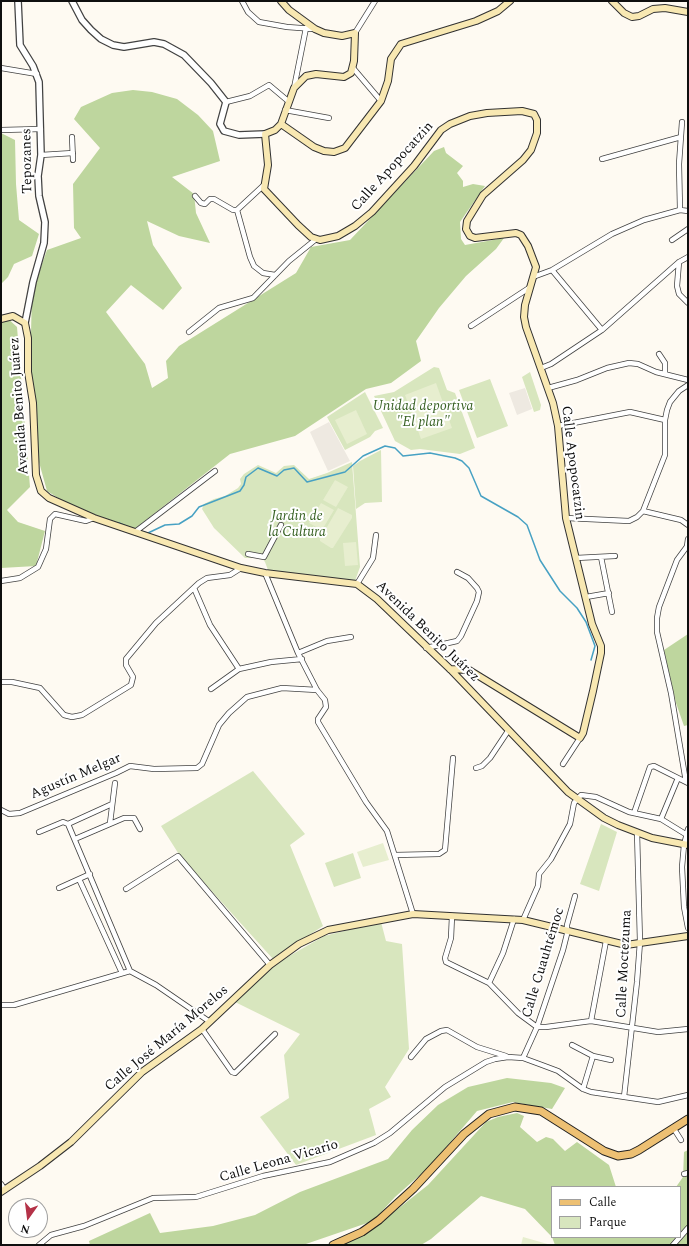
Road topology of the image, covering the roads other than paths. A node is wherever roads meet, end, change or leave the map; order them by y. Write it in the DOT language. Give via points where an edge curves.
graph roads {
  1 [pos="18,1"];
  2 [pos="72,1"];
  3 [pos="242,1"];
  4 [pos="281,1"];
  5 [pos="375,1"];
  6 [pos="510,1"];
  7 [pos="612,1"];
  8 [pos="688,12"];
  9 [pos="306,28"];
  10 [pos="315,29"];
  11 [pos="355,33"];
  12 [pos="1,68"];
  13 [pos="353,68"];
  14 [pos="37,74"];
  15 [pos="294,88"];
  16 [pos="288,101"];
  17 [pos="381,101"];
  18 [pos="226,102"];
  19 [pos="285,110"];
  20 [pos="329,118"];
  21 [pos="682,122"];
  22 [pos="281,124"];
  23 [pos="40,129"];
  24 [pos="1,130"];
  25 [pos="265,134"];
  26 [pos="72,137"];
  27 [pos="681,137"];
  28 [pos="73,153"];
  29 [pos="41,155"];
  30 [pos="602,159"];
  31 [pos="73,160"];
  32 [pos="264,185"];
  33 [pos="195,196"];
  34 [pos="237,210"];
  35 [pos="680,210"];
  36 [pos="688,211"];
  37 [pos="688,229"];
  38 [pos="315,240"];
  39 [pos="672,240"];
  40 [pos="688,257"];
  41 [pos="678,262"];
  42 [pos="552,270"];
  43 [pos="275,275"];
  44 [pos="534,278"];
  45 [pos="529,288"];
  46 [pos="688,303"];
  47 [pos="1,319"];
  48 [pos="25,323"];
  49 [pos="471,326"];
  50 [pos="602,330"];
  51 [pos="189,332"];
  52 [pos="659,354"];
  53 [pos="541,368"];
  54 [pos="666,374"];
  55 [pos="688,380"];
  56 [pos="688,385"];
  57 [pos="548,388"];
  58 [pos="665,420"];
  59 [pos="558,426"];
  60 [pos="215,471"];
  61 [pos="643,511"];
  62 [pos="94,518"];
  63 [pos="566,518"];
  64 [pos="281,525"];
  65 [pos="688,525"];
  66 [pos="136,530"];
  67 [pos="376,535"];
  68 [pos="688,539"];
  69 [pos="687,546"];
  70 [pos="248,554"];
  71 [pos="615,556"];
  72 [pos="601,557"];
  73 [pos="576,558"];
  74 [pos="241,568"];
  75 [pos="457,572"];
  76 [pos="265,573"];
  77 [pos="1,581"];
  78 [pos="357,584"];
  79 [pos="194,588"];
  80 [pos="609,593"];
  81 [pos="586,597"];
  82 [pos="612,612"];
  83 [pos="350,637"];
  84 [pos="426,648"];
  85 [pos="298,653"];
  86 [pos="302,659"];
  87 [pos="239,669"];
  88 [pos="450,669"];
  89 [pos="1,682"];
  90 [pos="211,689"];
  91 [pos="317,690"];
  92 [pos="508,731"];
  93 [pos="580,738"];
  94 [pos="453,758"];
  95 [pos="563,764"];
  96 [pos="476,768"];
  97 [pos="678,778"];
  98 [pos="114,783"];
  99 [pos="687,783"];
  100 [pos="577,798"];
  101 [pos="112,804"];
  102 [pos="1,810"];
  103 [pos="634,813"];
  104 [pos="661,819"];
  105 [pos="110,823"];
  106 [pos="68,824"];
  107 [pos="140,829"];
  108 [pos="688,829"];
  109 [pos="39,832"];
  110 [pos="636,832"];
  111 [pos="687,835"];
  112 [pos="75,839"];
  113 [pos="686,845"];
  114 [pos="395,855"];
  115 [pos="90,874"];
  116 [pos="79,879"];
  117 [pos="59,888"];
  118 [pos="126,889"];
  119 [pos="575,896"];
  120 [pos="413,914"];
  121 [pos="452,916"];
  122 [pos="514,919"];
  123 [pos="523,920"];
  124 [pos="688,928"];
  125 [pos="567,930"];
  126 [pos="688,936"];
  127 [pos="606,941"];
  128 [pos="640,942"];
  129 [pos="122,951"];
  130 [pos="113,953"];
  131 [pos="270,965"];
  132 [pos="130,971"];
  133 [pos="122,973"];
  134 [pos="489,983"];
  135 [pos="1,1005"];
  136 [pos="591,1021"];
  137 [pos="210,1022"];
  138 [pos="536,1027"];
  139 [pos="632,1028"];
  140 [pos="202,1029"];
  141 [pos="688,1029"];
  142 [pos="275,1034"];
  143 [pos="572,1045"];
  144 [pos="593,1056"];
  145 [pos="411,1057"];
  146 [pos="508,1057"];
  147 [pos="523,1058"];
  148 [pos="611,1060"];
  149 [pos="583,1089"];
  150 [pos="688,1096"];
  151 [pos="624,1097"];
  152 [pos="688,1119"];
  153 [pos="674,1129"];
  154 [pos="681,1140"];
  155 [pos="1,1184"];
  156 [pos="3,1191"];
  157 [pos="688,1228"];
  158 [pos="681,1236"];
  159 [pos="39,1245"];
  160 [pos="333,1245"];
  1 -- 14 [label="street, Tepozanes" via="20,45"];
  2 -- 18 [label="street" via="82,20 91,30 113,45 124,47 154,42 179,52 211,83"];
  3 -- 9 [label="street" via="248,12 259,22"];
  4 -- 10 [label="main road"];
  5 -- 11 [label="street"];
  6 -- 17 [label="main road" via="498,11 476,21 401,44 391,59 388,81"];
  7 -- 8 [label="main road" via="632,17 653,9 665,8"];
  9 -- 10 [label="street"];
  9 -- 15 [label="street"];
  10 -- 11 [label="main road" via="337,36"];
  11 -- 13 [label="main road"];
  12 -- 14 [label="street"];
  13 -- 15 [label="main road" via="351,73 344,77 316,74 306,76"];
  13 -- 17 [label="street"];
  14 -- 23 [label="street, Tepozanes"];
  15 -- 16 [label="main road"];
  16 -- 18 [label="street" via="273,87 266,85 250,96"];
  16 -- 19 [label="main road"];
  17 -- 22 [label="main road" via="363,122 349,145 340,151 324,151 314,147"];
  18 -- 25 [label="street" via="220,124 224,131 239,135"];
  19 -- 20 [label="street"];
  19 -- 22 [label="main road"];
  21 -- 27 [label="street"];
  22 -- 25 [label="main road"];
  23 -- 24 [label="street"];
  23 -- 29 [label="street, Tepozanes"];
  25 -- 32 [label="main road" via="268,165"];
  26 -- 28 [label="street"];
  27 -- 30 [label="street"];
  27 -- 35 [label="street"];
  28 -- 29 [label="street"];
  28 -- 31 [label="street"];
  29 -- 48 [label="street, Tepozanes" via="39,196 45,235"];
  32 -- 34 [label="street"];
  32 -- 38 [label="main road" via="264,189"];
  33 -- 34 [label="street" via="201,203 205,204 214,199"];
  34 -- 43 [label="street" via="254,266 263,273"];
  35 -- 36 [label="street"];
  35 -- 42 [label="street" via="644,220 612,234"];
  37 -- 39 [label="street"];
  38 -- 43 [label="street"];
  38 -- 44 [label="main road, Calle Apopocatzin" via="338,236 356,226 414,166 441,130 450,124 487,113 529,112 534,114 537,120 534,143 522,160 483,195 467,221 466,229 470,236 475,238 516,233 521,235 536,267"];
  40 -- 41 [label="street"];
  41 -- 46 [label="street" via="678,290 681,298"];
  41 -- 50 [label="street"];
  42 -- 44 [label="street"];
  42 -- 50 [label="street"];
  43 -- 51 [label="street" via="253,298 219,308"];
  44 -- 45 [label="main road, Calle Apopocatzin"];
  45 -- 49 [label="street"];
  45 -- 53 [label="main road, Calle Apopocatzin" via="524,317"];
  47 -- 48 [label="main road" via="13,316"];
  48 -- 62 [label="main road, Avenida Benito Juárez" via="37,481 41,491 49,498"];
  50 -- 53 [label="street"];
  52 -- 54 [label="street" via="665,363"];
  53 -- 57 [label="main road, Calle Apopocatzin"];
  54 -- 55 [label="street"];
  54 -- 57 [label="street" via="629,363"];
  56 -- 58 [label="street" via="670,402"];
  57 -- 59 [label="main road, Calle Apopocatzin"];
  58 -- 59 [label="street" via="630,412"];
  58 -- 61 [label="street" via="665,455"];
  59 -- 63 [label="main road, Calle Apopocatzin"];
  60 -- 66 [label="street"];
  61 -- 63 [label="street" via="629,521"];
  61 -- 65 [label="street" via="681,520"];
  62 -- 66 [label="main road, Avenida Benito Juárez"];
  62 -- 77 [label="street" via="81,520 55,514 50,519 46,549 38,567 20,578"];
  63 -- 73 [label="main road, Calle Apopocatzin"];
  64 -- 70 [label="street" via="264,558"];
  66 -- 74 [label="main road, Avenida Benito Juárez"];
  67 -- 78 [label="street" via="373,558"];
  68 -- 69 [label="street"];
  69 -- 99 [label="street" via="677,560 659,607 657,632"];
  71 -- 72 [label="street"];
  72 -- 73 [label="street"];
  72 -- 80 [label="street"];
  73 -- 81 [label="main road, Calle Apopocatzin"];
  74 -- 76 [label="main road, Avenida Benito Juárez"];
  74 -- 79 [label="street" via="226,576 207,578"];
  75 -- 84 [label="street" via="468,578 477,588 477,601 458,641"];
  76 -- 78 [label="main road, Avenida Benito Juárez"];
  76 -- 85 [label="street"];
  78 -- 84 [label="main road, Avenida Benito Juárez" via="377,599"];
  79 -- 87 [label="street" via="210,625"];
  79 -- 89 [label="street" via="156,623 128,656 125,662 133,678 132,685 82,715 64,715 40,688"];
  80 -- 81 [label="street"];
  80 -- 82 [label="street"];
  81 -- 93 [label="main road, Calle Apopocatzin" via="601,653 588,715"];
  83 -- 85 [label="street" via="327,641"];
  84 -- 88 [label="main road, Avenida Benito Juárez"];
  85 -- 86 [label="street"];
  86 -- 87 [label="street" via="270,662"];
  86 -- 91 [label="street"];
  87 -- 90 [label="street"];
  88 -- 92 [label="main road, Avenida Benito Juárez"];
  88 -- 93 [label="main road" via="469,670"];
  91 -- 102 [label="street, Agustín Melgar" via="282,688 247,697 220,725 202,764 197,768 150,769 130,766 20,813 9,814"];
  91 -- 114 [label="street" via="325,700 326,707 318,722 366,802 387,831"];
  92 -- 96 [label="street" via="490,758"];
  92 -- 100 [label="main road, Avenida Benito Juárez" via="552,778"];
  93 -- 95 [label="street, Calle Apopocatzin"];
  94 -- 114 [label="street" via="445,850 439,854"];
  97 -- 99 [label="street"];
  97 -- 103 [label="street" via="654,766 650,767"];
  97 -- 104 [label="street"];
  98 -- 101 [label="street"];
  100 -- 103 [label="street" via="584,795 596,797"];
  100 -- 110 [label="main road, Avenida Benito Juárez" via="604,818"];
  100 -- 123 [label="street" via="570,824 551,859 539,874 538,886"];
  101 -- 105 [label="street"];
  101 -- 106 [label="street"];
  103 -- 104 [label="street"];
  104 -- 111 [label="street"];
  105 -- 107 [label="street" via="130,817 134,818"];
  105 -- 112 [label="street"];
  106 -- 109 [label="street" via="62,822"];
  106 -- 112 [label="street"];
  108 -- 111 [label="street"];
  110 -- 113 [label="main road, Avenida Benito Juárez"];
  110 -- 128 [label="street, Calle Moctezuma"];
  111 -- 113 [label="street"];
  112 -- 115 [label="street"];
  113 -- 124 [label="street" via="683,887"];
  114 -- 120 [label="street"];
  115 -- 116 [label="street"];
  115 -- 129 [label="street"];
  116 -- 117 [label="street"];
  116 -- 130 [label="street"];
  118 -- 131 [label="street" via="179,857"];
  119 -- 125 [label="street, Calle Cuauhtémoc"];
  120 -- 121 [label="main road, Calle José María Morelos"];
  120 -- 131 [label="main road, Calle José María Morelos" via="328,930 299,944"];
  121 -- 122 [label="main road, Calle José María Morelos"];
  121 -- 134 [label="street" via="446,962"];
  122 -- 123 [label="main road, Calle José María Morelos"];
  122 -- 134 [label="street" via="503,953"];
  123 -- 125 [label="main road, Calle José María Morelos"];
  125 -- 127 [label="main road, Calle José María Morelos"];
  125 -- 138 [label="street, Calle Cuauhtémoc"];
  126 -- 128 [label="main road, Calle José María Morelos"];
  127 -- 128 [label="main road, Calle José María Morelos" via="626,945"];
  127 -- 136 [label="street"];
  128 -- 139 [label="street, Calle Moctezuma"];
  129 -- 130 [label="street"];
  129 -- 132 [label="street"];
  130 -- 133 [label="street"];
  131 -- 137 [label="main road, Calle José María Morelos"];
  132 -- 133 [label="street"];
  132 -- 137 [label="street" via="156,985"];
  133 -- 135 [label="street" via="14,1005"];
  134 -- 138 [label="street" via="518,1013"];
  136 -- 138 [label="street"];
  136 -- 139 [label="street"];
  137 -- 140 [label="main road, Calle José María Morelos"];
  138 -- 147 [label="street, Calle Cuauhtémoc"];
  139 -- 141 [label="street" via="658,1032"];
  139 -- 151 [label="street, Calle Moctezuma"];
  140 -- 142 [label="street" via="235,1073"];
  140 -- 156 [label="main road, Calle José María Morelos" via="142,1072 71,1142"];
  143 -- 144 [label="street"];
  144 -- 148 [label="street"];
  144 -- 149 [label="street"];
  145 -- 146 [label="street" via="426,1039 447,1030 477,1047"];
  146 -- 147 [label="street, Calle Leona Vicario"];
  146 -- 159 [label="street, Calle Leona Vicario" via="486,1062 458,1078 390,1133 374,1143 330,1162 263,1176 196,1197 153,1198 84,1226 51,1235"];
  147 -- 149 [label="street, Calle Leona Vicario" via="558,1071"];
  149 -- 151 [label="street, Calle Leona Vicario"];
  150 -- 151 [label="street, Calle Leona Vicario" via="658,1102"];
  152 -- 153 [label="main road"];
  153 -- 154 [label="street"];
  153 -- 160 [label="main road" via="631,1154 618,1156 599,1148 541,1111 524,1107 489,1114 464,1134 413,1189 379,1220 362,1232"];
  155 -- 156 [label="street"];
  157 -- 158 [label="street"];
}
